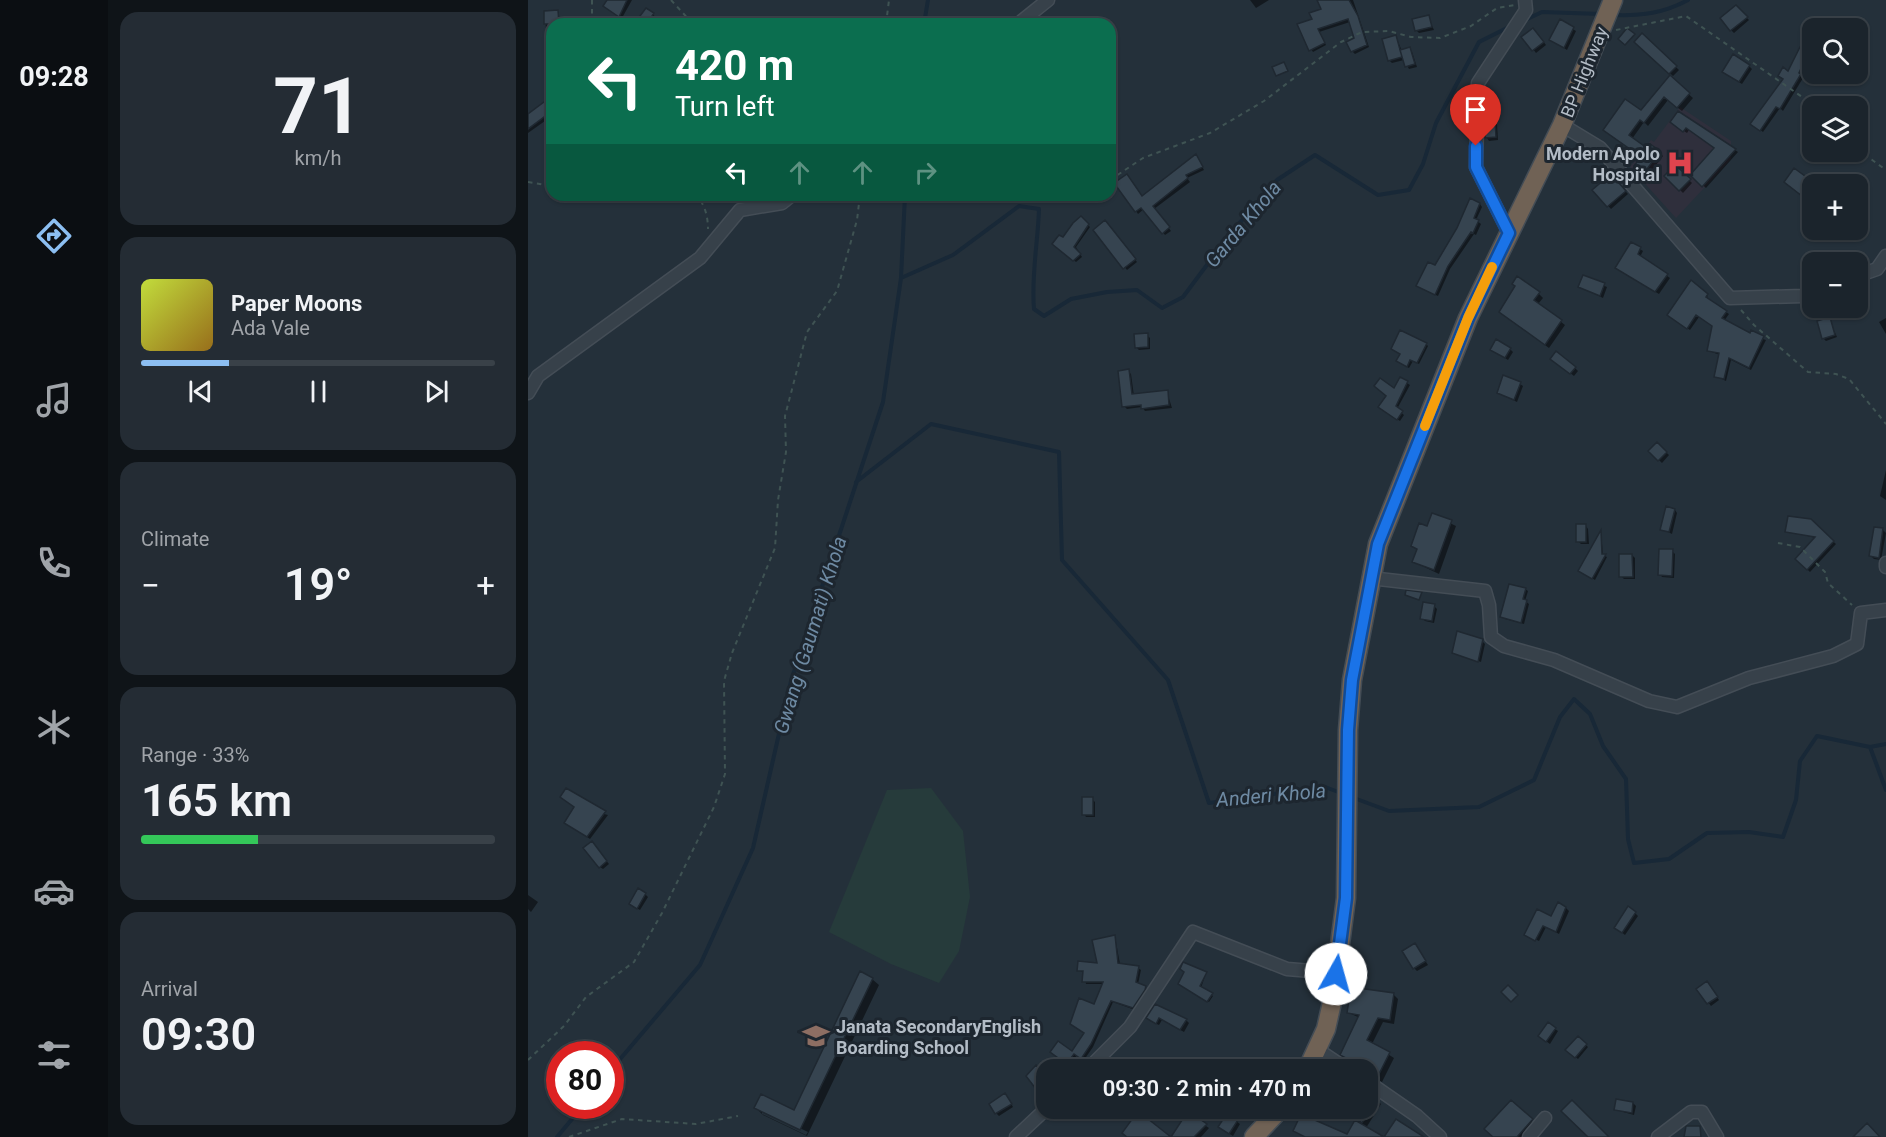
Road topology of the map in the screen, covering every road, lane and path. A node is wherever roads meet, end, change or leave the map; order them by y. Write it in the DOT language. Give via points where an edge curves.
graph roads {
  1 [pos="592,0"];
  2 [pos="671,0"];
  3 [pos="889,0"];
  4 [pos="1048,0"];
  5 [pos="1613,0"];
  6 [pos="1525,2"];
  7 [pos="594,18"];
  8 [pos="688,18"];
  9 [pos="887,18"];
  10 [pos="1026,18"];
  11 [pos="1600,31"];
  12 [pos="1802,97"];
  13 [pos="1562,125"];
  14 [pos="1868,156"];
  15 [pos="1886,170"];
  16 [pos="1116,176"];
  17 [pos="528,182"];
  18 [pos="546,185"];
  19 [pos="701,201"];
  20 [pos="784,201"];
  21 [pos="859,201"];
  22 [pos="1509,233"];
  23 [pos="1886,256"];
  24 [pos="700,258"];
  25 [pos="1868,272"];
  26 [pos="1802,296"];
  27 [pos="1730,298"];
  28 [pos="528,393"];
  29 [pos="1886,424"];
  30 [pos="1778,543"];
  31 [pos="1370,578"];
  32 [pos="1886,610"];
  33 [pos="1861,613"];
  34 [pos="1336,974"];
  35 [pos="1318,1050"];
  36 [pos="1098,1059"];
  37 [pos="1313,1059"];
  38 [pos="1332,1059"];
  39 [pos="528,1060"];
  40 [pos="1378,1089"];
  41 [pos="738,1116"];
  42 [pos="1036,1118"];
  43 [pos="1545,1118"];
  44 [pos="1271,1119"];
  45 [pos="1435,1135"];
  46 [pos="569,1137"];
  47 [pos="1016,1137"];
  48 [pos="1254,1137"];
  49 [pos="1529,1137"];
  50 [pos="1658,1137"];
  51 [pos="1717,1137"];
  1 -- 7 [label="path"];
  2 -- 8 [label="path"];
  3 -- 9 [label="path"];
  4 -- 10 [label="street"];
  5 -- 11 [label="highway, BP Highway"];
  6 -- 16 [label="path" via="1497,8 1471,26 1440,38 1389,31 1362,32 1341,42 1264,101 1210,133 1143,158"];
  6 -- 22 [label="street" via="1526,10 1478,83 1476,167"];
  11 -- 12 [label="path" via="1686,16"];
  11 -- 13 [label="highway, BP Highway"];
  13 -- 22 [label="highway, BP Highway"];
  13 -- 27 [label="street" via="1600,148"];
  14 -- 15 [label="path"];
  17 -- 18 [label="path"];
  19 -- 24 [label="path" via="708,217 708,240"];
  20 -- 24 [label="street" via="740,210"];
  21 -- 39 [label="path" via="837,291 807,332 785,416 786,452 775,548 724,681 725,774 714,807 634,962 586,997 564,1026"];
  22 -- 31 [label="highway, BP Highway" via="1460,339 1378,544"];
  23 -- 25 [label="street" via="1877,269"];
  24 -- 28 [label="street" via="538,376"];
  26 -- 27 [label="street"];
  27 -- 29 [label="path" via="1754,325 1808,372 1836,374 1849,380"];
  30 -- 33 [label="path" via="1800,547 1825,573 1827,583"];
  31 -- 33 [label="street" via="1485,591 1491,637 1504,646 1554,660 1649,701 1677,708 1749,678 1833,656 1857,644"];
  31 -- 34 [label="highway, BP Highway" via="1352,680 1346,898"];
  32 -- 33 [label="street"];
  34 -- 35 [label="highway, BP Highway"];
  34 -- 36 [label="street" via="1287,969 1193,932 1130,1027"];
  35 -- 37 [label="highway, BP Highway"];
  35 -- 38 [label="street"];
  40 -- 45 [label="street" via="1417,1116"];
  41 -- 46 [label="path" via="696,1124 622,1119"];
  42 -- 47 [label="street"];
  43 -- 49 [label="street"];
  44 -- 48 [label="highway"];
  50 -- 51 [label="street" via="1691,1112 1702,1112"];
}
